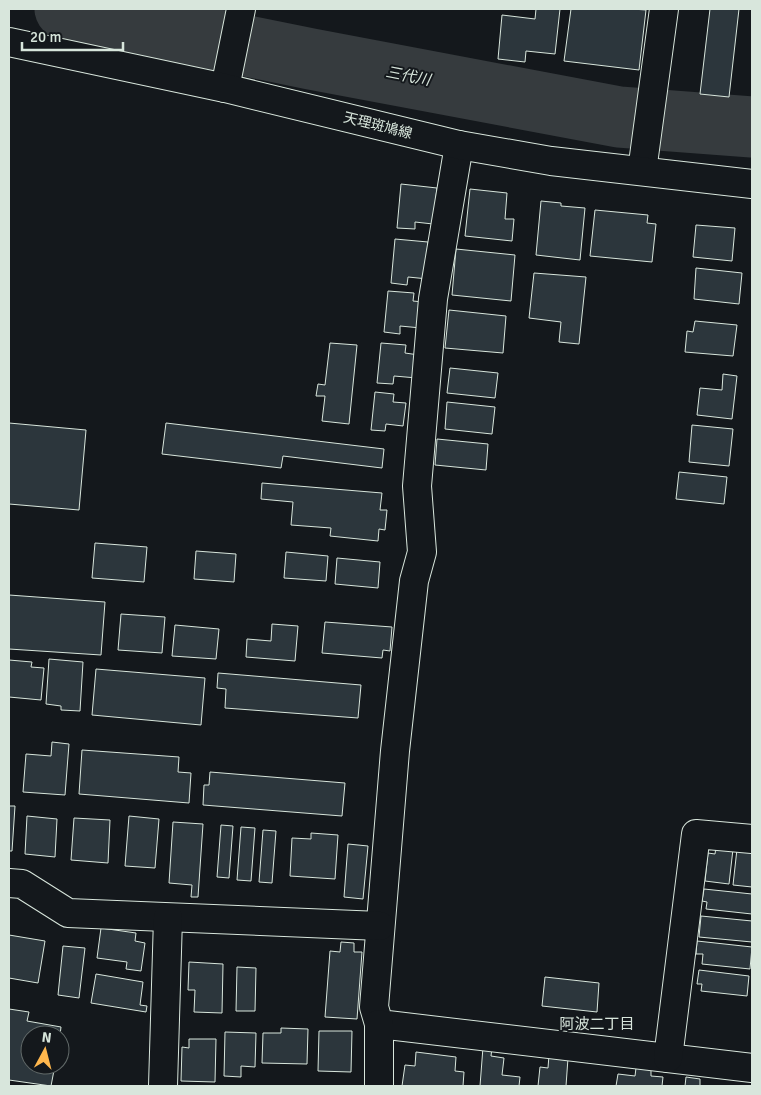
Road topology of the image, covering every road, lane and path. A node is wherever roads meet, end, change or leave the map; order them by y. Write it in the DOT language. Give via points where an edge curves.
graph roads {
  1 [pos="664,9"];
  2 [pos="237,30"];
  3 [pos="9,42"];
  4 [pos="225,88"];
  5 [pos="459,145"];
  6 [pos="642,171"];
  7 [pos="752,184"];
  8 [pos="752,839"];
  9 [pos="9,883"];
  10 [pos="168,918"];
  11 [pos="380,926"];
  12 [pos="379,1024"];
  13 [pos="668,1058"];
  14 [pos="752,1068"];
  15 [pos="162,1086"];
  16 [pos="379,1086"];
  1 -- 6 [label="street"];
  2 -- 4 [label="street"];
  3 -- 4 [label="street, 天理斑鳩線"];
  4 -- 5 [label="street, 天理斑鳩線"];
  5 -- 6 [label="street, 天理斑鳩線" via="551,161"];
  5 -- 11 [label="street" via="433,299 417,486 422,552 414,581"];
  6 -- 7 [label="street, 天理斑鳩線"];
  8 -- 13 [label="street" via="696,834"];
  9 -- 10 [label="street" via="22,884 68,913"];
  10 -- 11 [label="street"];
  10 -- 15 [label="street"];
  11 -- 12 [label="street" via="374,1007"];
  12 -- 13 [label="street"];
  12 -- 16 [label="street"];
  13 -- 14 [label="street"];
}
